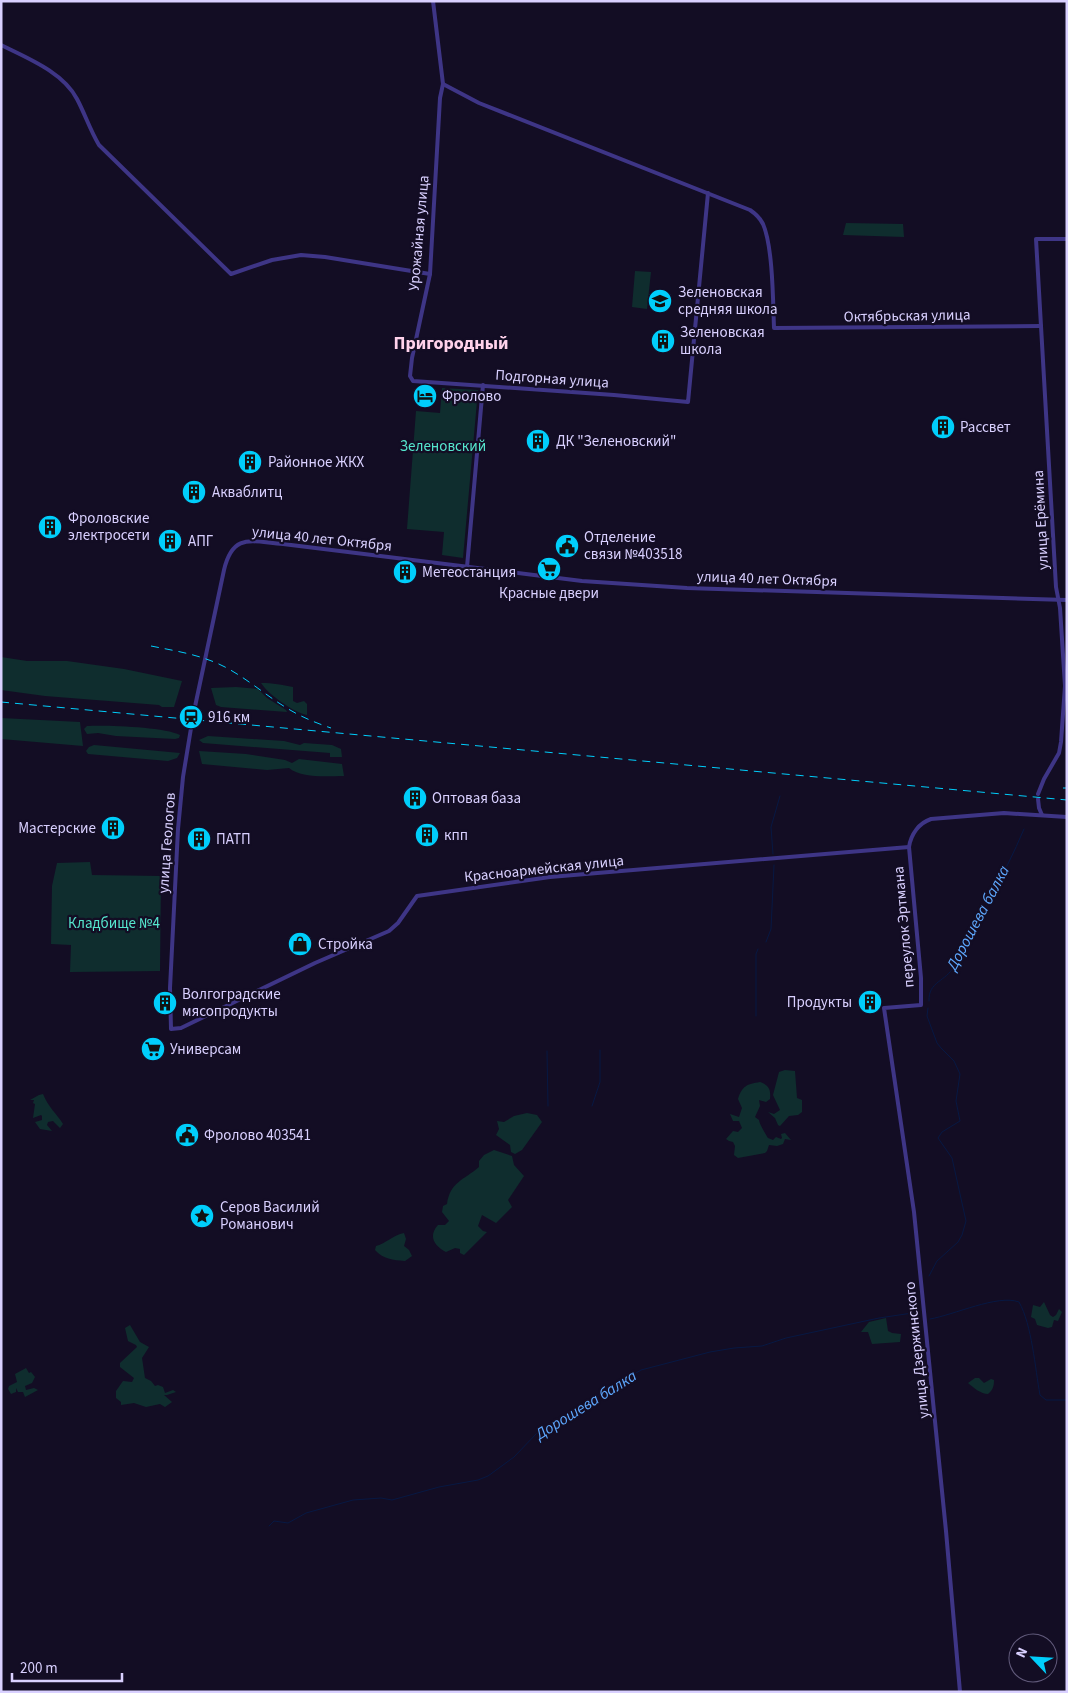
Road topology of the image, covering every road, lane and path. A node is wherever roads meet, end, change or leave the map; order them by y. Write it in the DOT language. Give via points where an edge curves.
graph roads {
  1 [pos="433,1"];
  2 [pos="1,45"];
  3 [pos="443,84"];
  4 [pos="708,193"];
  5 [pos="1067,239"];
  6 [pos="430,274"];
  7 [pos="1040,326"];
  8 [pos="413,381"];
  9 [pos="483,385"];
  10 [pos="467,567"];
  11 [pos="1058,599"];
  12 [pos="1067,600"];
  13 [pos="192,719"];
  14 [pos="1042,815"];
  15 [pos="1067,817"];
  16 [pos="909,847"];
  17 [pos="884,1008"];
  18 [pos="171,1029"];
  19 [pos="960,1692"];
  1 -- 3 [label="street, Урожайная улица"];
  2 -- 6 [label="street" via="66,83 78,99 99,145 231,274 272,260 301,255"];
  3 -- 4 [label="street" via="478,102"];
  3 -- 6 [label="street, Урожайная улица"];
  4 -- 7 [label="street, Октябрьская улица" via="750,210 763,224 768,242 774,328"];
  4 -- 9 [label="street, Подгорная улица" via="688,402"];
  5 -- 7 [label="street, улица Ерёмина" via="1036,239"];
  6 -- 8 [label="street, Урожайная улица" via="412,358 410,376"];
  7 -- 11 [label="street, улица Ерёмина"];
  8 -- 9 [label="street, Подгорная улица"];
  9 -- 10 [label="street"];
  10 -- 11 [label="street, улица 40 лет Октября" via="582,581 687,588"];
  10 -- 13 [label="street, улица 40 лет Октября" via="283,544 249,541 238,544 226,561"];
  11 -- 12 [label="street, улица 40 лет Октября"];
  11 -- 14 [label="street, улица Ерёмина" via="1065,686 1061,742 1038,796"];
  13 -- 18 [label="street, улица Геологов" via="178,829"];
  14 -- 15 [label="street"];
  14 -- 16 [label="street" via="1004,813 931,819 920,824"];
  16 -- 17 [label="street, переулок Эртмана" via="921,1005"];
  16 -- 18 [label="street, Красноармейская улица" via="550,877 417,896 389,931 181,1028"];
  17 -- 19 [label="street, улица Дзержинского" via="914,1212"];
}
